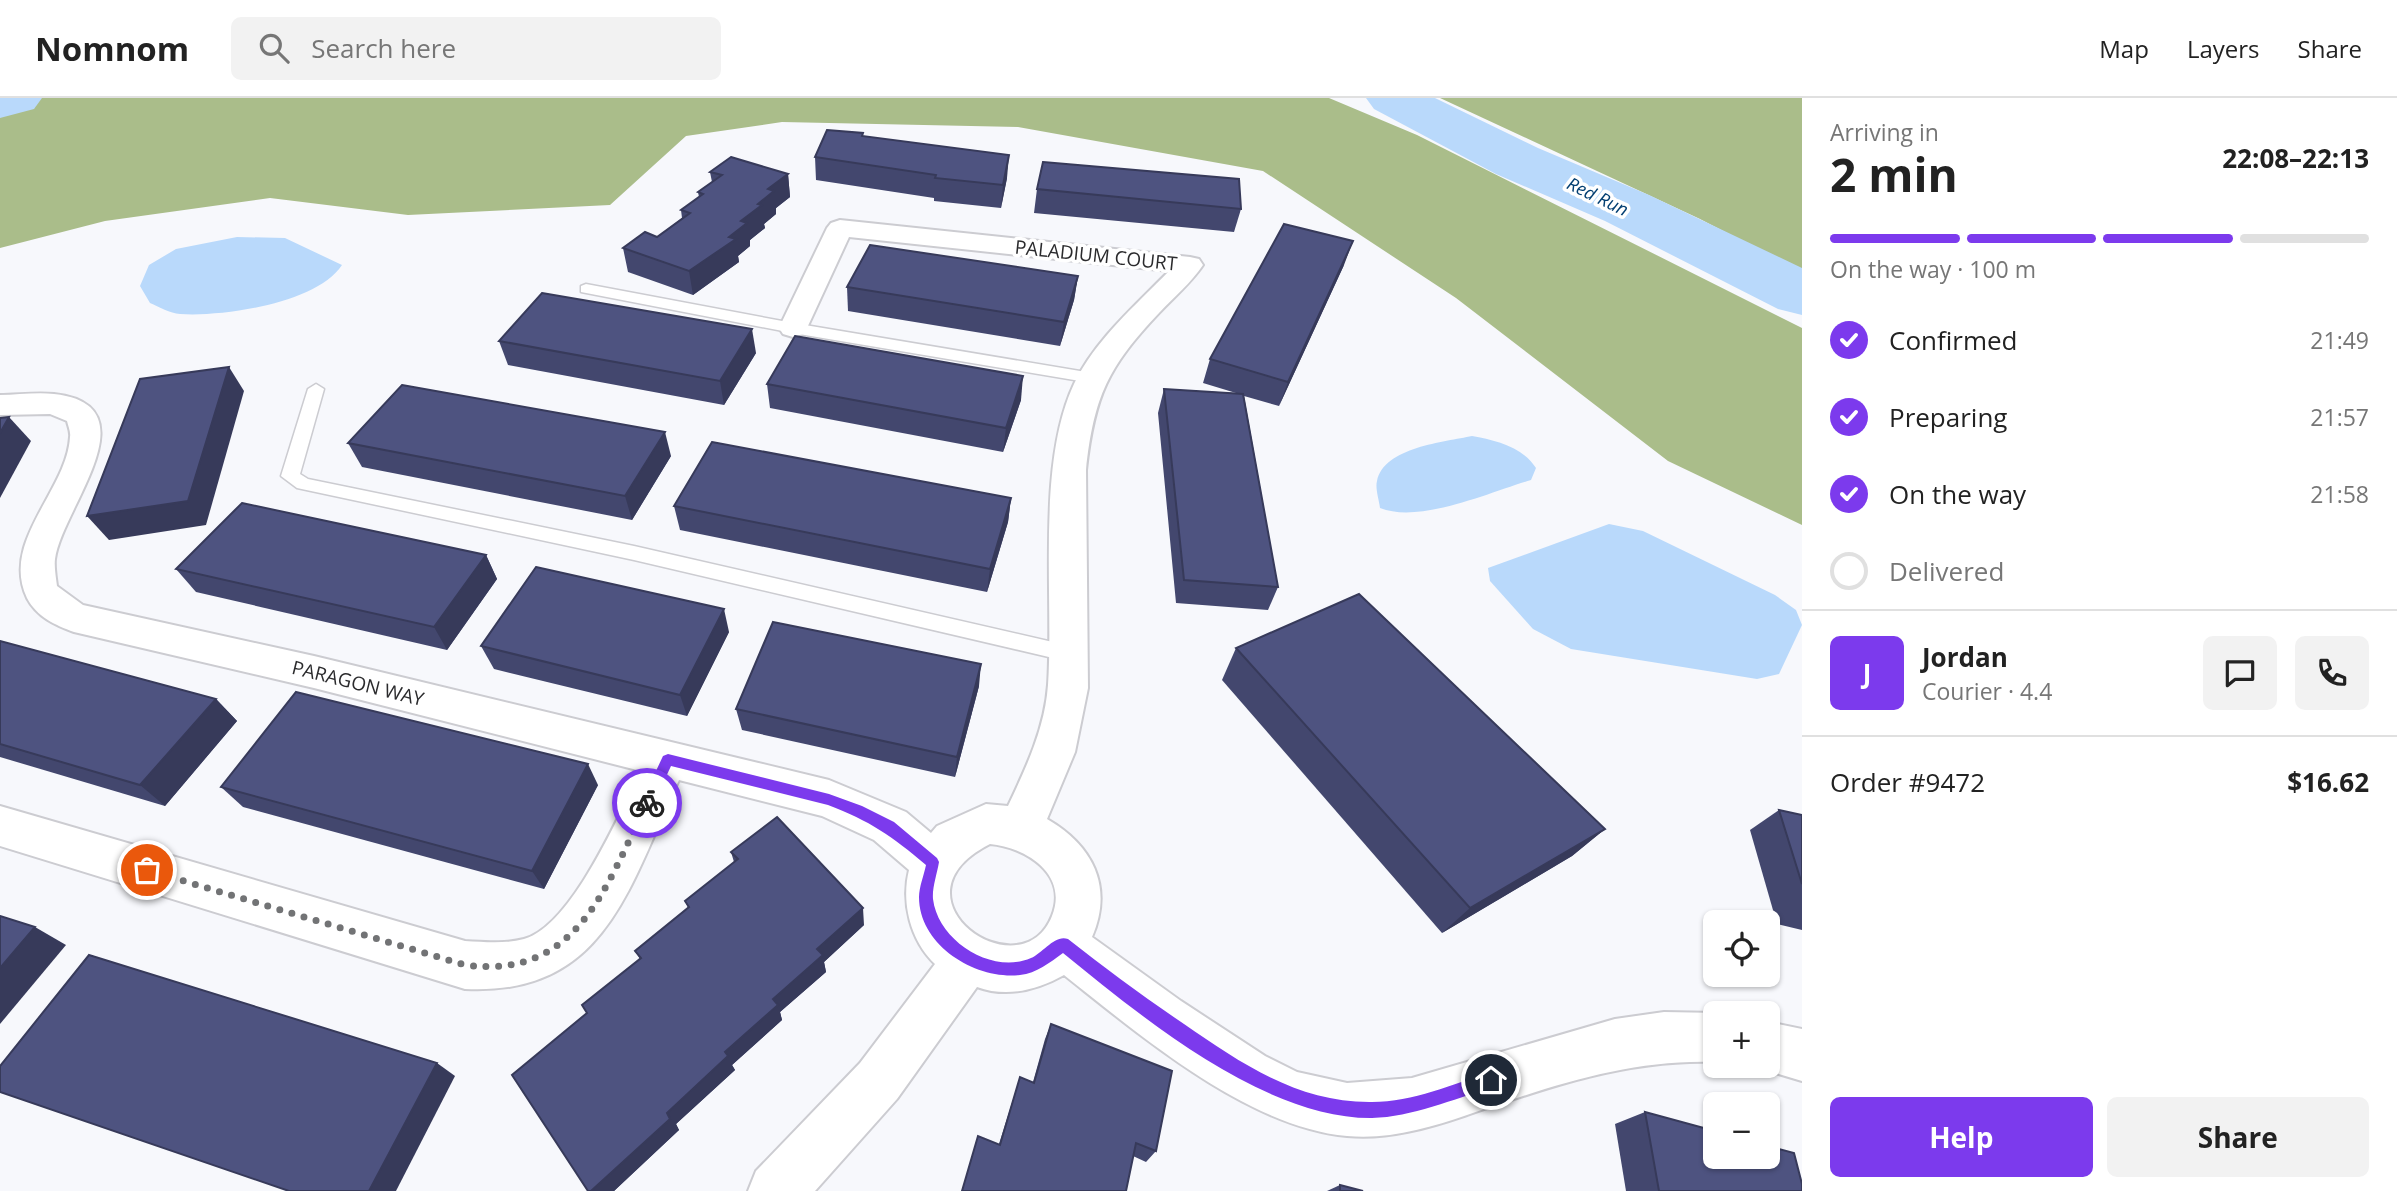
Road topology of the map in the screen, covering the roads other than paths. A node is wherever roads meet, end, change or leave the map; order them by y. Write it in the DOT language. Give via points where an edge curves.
graph roads {
  1 [pos="586,289"];
  2 [pos="793,328"];
  3 [pos="1092,378"];
  4 [pos="316,389"];
  5 [pos="0,405"];
  6 [pos="1070,654"];
  7 [pos="668,760"];
  8 [pos="0,826"];
  9 [pos="1021,827"];
  10 [pos="933,862"];
  11 [pos="1063,944"];
  12 [pos="967,959"];
  13 [pos="1703,1036"];
  14 [pos="1780,1050"];
  15 [pos="1802,1055"];
  16 [pos="796,1180"];
  1 -- 2 [label="lane"];
  2 -- 3 [label="lane"];
  2 -- 3 [label="street, PALADIUM COURT" via="840,228 1190,265"];
  3 -- 6 [label="street, PALADIUM COURT" via="1073,436 1069,470"];
  4 -- 6 [label="lane" via="290,477 303,484 634,553"];
  5 -- 7 [label="street, PARAGON WAY" via="42,402 65,407 80,416 88,429 85,450 39,544 35,564 38,585 51,605 74,617"];
  6 -- 9 [label="street, PALADIUM COURT" via="1068,688 1054,752"];
  7 -- 8 [label="street" via="600,900 580,928 553,950 492,969 465,965"];
  7 -- 10 [label="street, PARAGON WAY" via="858,810 890,826"];
  9 -- 10 [label="street" via="1004,824 969,829 942,848"];
  9 -- 11 [label="street" via="1062,854 1074,875 1079,899 1075,923"];
  10 -- 12 [label="street" via="926,897 930,915 939,932"];
  11 -- 12 [label="street" via="1043,960 1019,968 984,966"];
  11 -- 13 [label="street" via="1240,1072 1301,1099 1343,1109 1413,1104 1633,1039"];
  12 -- 16 [label="street" via="933,1013"];
  14 -- 15 [label="street"];
}
